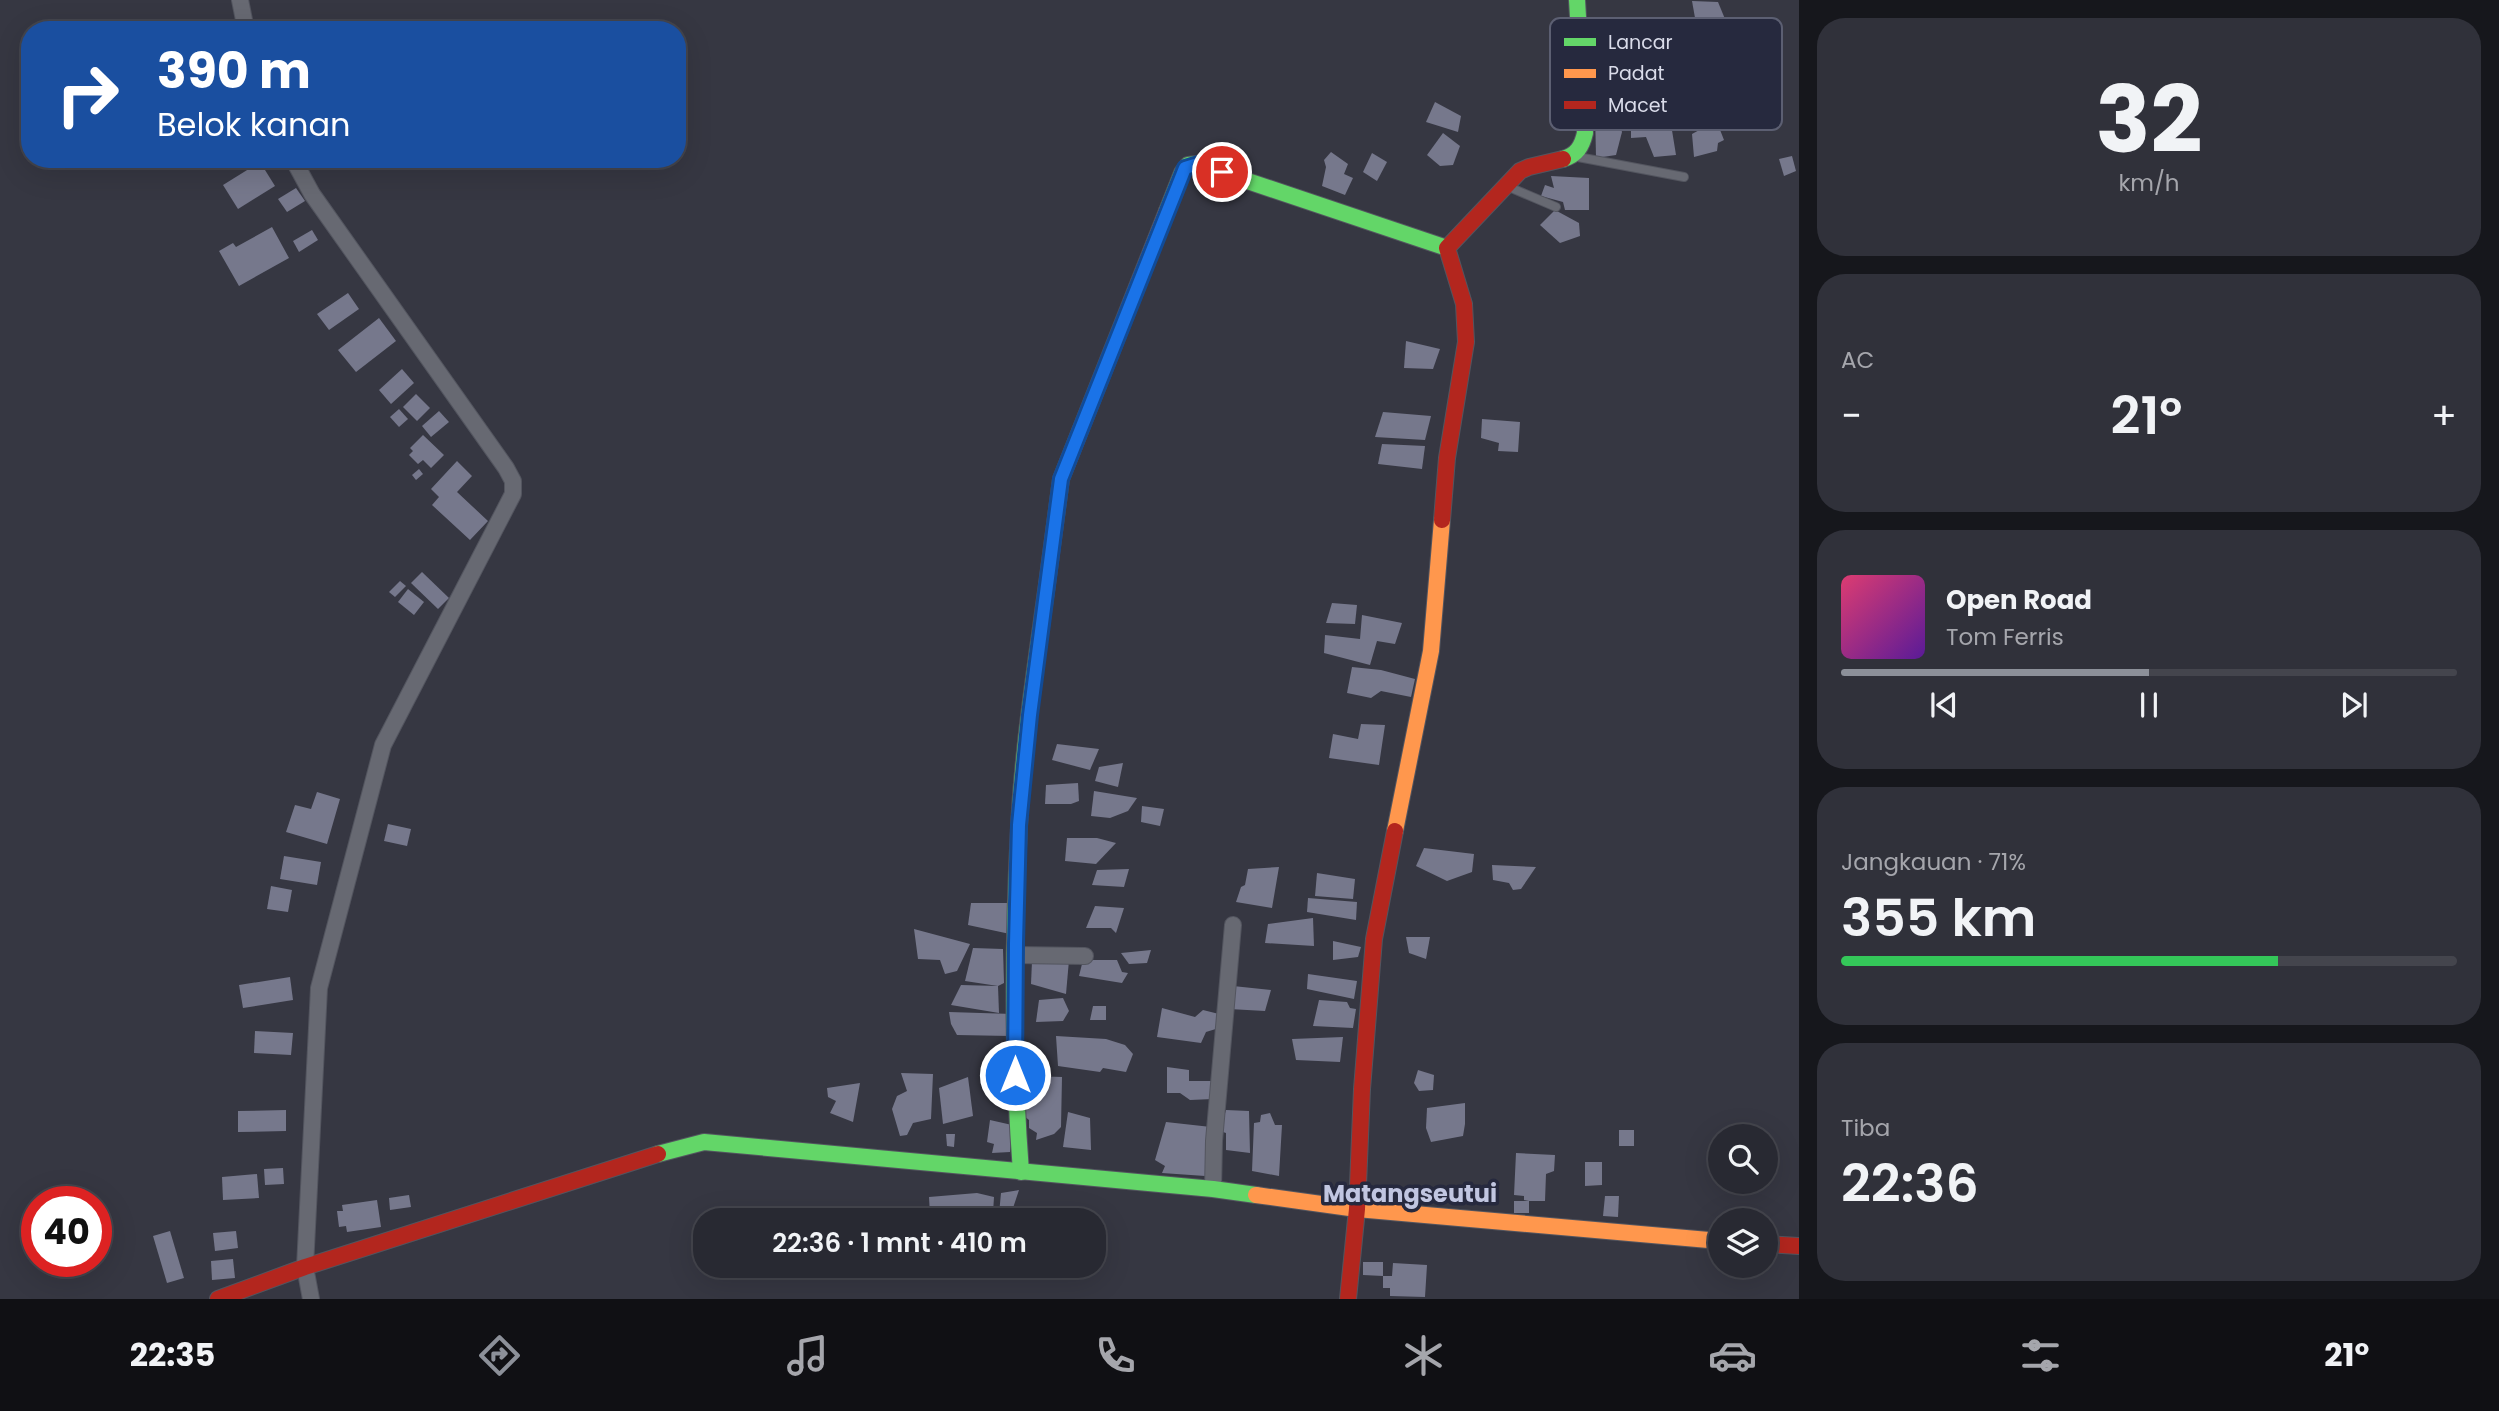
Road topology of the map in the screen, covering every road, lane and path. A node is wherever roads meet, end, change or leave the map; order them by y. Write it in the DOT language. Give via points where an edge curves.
graph roads {
  1 [pos="240,0"];
  2 [pos="1577,0"];
  3 [pos="1578,18"];
  4 [pos="244,21"];
  5 [pos="1585,130"];
  6 [pos="1572,155"];
  7 [pos="298,168"];
  8 [pos="1685,177"];
  9 [pos="1506,185"];
  10 [pos="1556,207"];
  11 [pos="1447,248"];
  12 [pos="1233,925"];
  13 [pos="1016,955"];
  14 [pos="1085,956"];
  15 [pos="1021,1172"];
  16 [pos="1213,1189"];
  17 [pos="1357,1209"];
  18 [pos="1708,1240"];
  19 [pos="1778,1245"];
  20 [pos="1799,1247"];
  21 [pos="305,1267"];
  22 [pos="218,1299"];
  23 [pos="311,1299"];
  24 [pos="1348,1299"];
  1 -- 4 [label="street"];
  2 -- 3 [label="street"];
  5 -- 6 [label="street" via="1583,143"];
  6 -- 8 [label="lane"];
  6 -- 9 [label="street" via="1524,168"];
  7 -- 21 [label="street" via="506,468 514,488 383,745 319,988"];
  9 -- 10 [label="lane"];
  9 -- 11 [label="street"];
  11 -- 13 [label="street" via="1198,164 1185,168 1061,479 1028,729 1019,825"];
  11 -- 17 [label="street" via="1464,303 1466,342 1447,458 1431,651 1374,939"];
  12 -- 16 [label="street"];
  13 -- 14 [label="street"];
  13 -- 15 [label="street" via="1015,1099"];
  15 -- 16 [label="street"];
  15 -- 21 [label="street" via="704,1142"];
  16 -- 17 [label="street"];
  17 -- 18 [label="street"];
  17 -- 24 [label="street"];
  19 -- 20 [label="street"];
  21 -- 22 [label="street"];
  21 -- 23 [label="street"];
}
